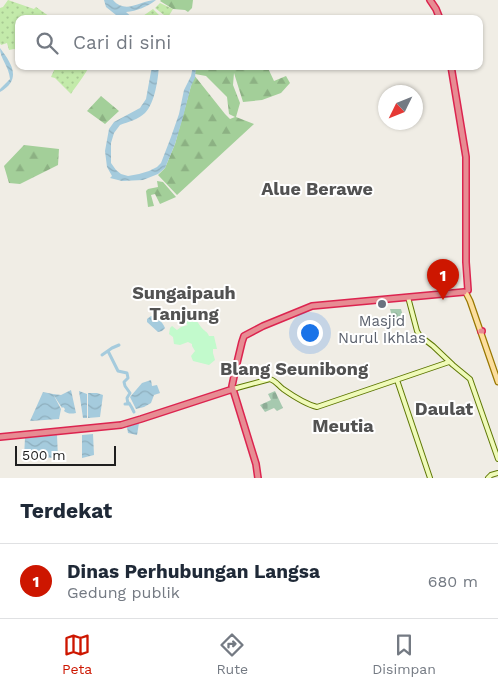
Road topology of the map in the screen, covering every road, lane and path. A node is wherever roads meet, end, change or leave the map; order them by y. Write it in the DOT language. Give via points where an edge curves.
graph roads {
  1 [pos="432,0"];
  2 [pos="440,15"];
  3 [pos="451,70"];
  4 [pos="466,292"];
  5 [pos="408,297"];
  6 [pos="482,331"];
  7 [pos="449,362"];
  8 [pos="412,374"];
  9 [pos="498,377"];
  10 [pos="397,380"];
  11 [pos="498,382"];
  12 [pos="387,383"];
  13 [pos="234,386"];
  14 [pos="0,437"];
  15 [pos="490,439"];
  16 [pos="498,460"];
  17 [pos="498,464"];
  18 [pos="498,473"];
  19 [pos="258,478"];
  20 [pos="430,478"];
  21 [pos="488,478"];
  1 -- 2 [label="highway"];
  3 -- 4 [label="highway" via="467,162"];
  4 -- 5 [label="highway"];
  4 -- 6 [label="main road"];
  5 -- 7 [label="main road" via="418,334"];
  5 -- 13 [label="highway" via="312,306 258,328 242,339"];
  6 -- 9 [label="main road"];
  6 -- 11 [label="main road"];
  7 -- 8 [label="main road"];
  7 -- 15 [label="main road" via="467,377"];
  8 -- 10 [label="main road"];
  8 -- 12 [label="main road"];
  10 -- 12 [label="main road"];
  10 -- 20 [label="main road"];
  12 -- 13 [label="main road" via="315,406 291,394 272,379"];
  13 -- 14 [label="highway" via="118,426"];
  13 -- 19 [label="highway"];
  15 -- 16 [label="main road"];
  15 -- 17 [label="main road"];
  18 -- 21 [label="main road"];
}
